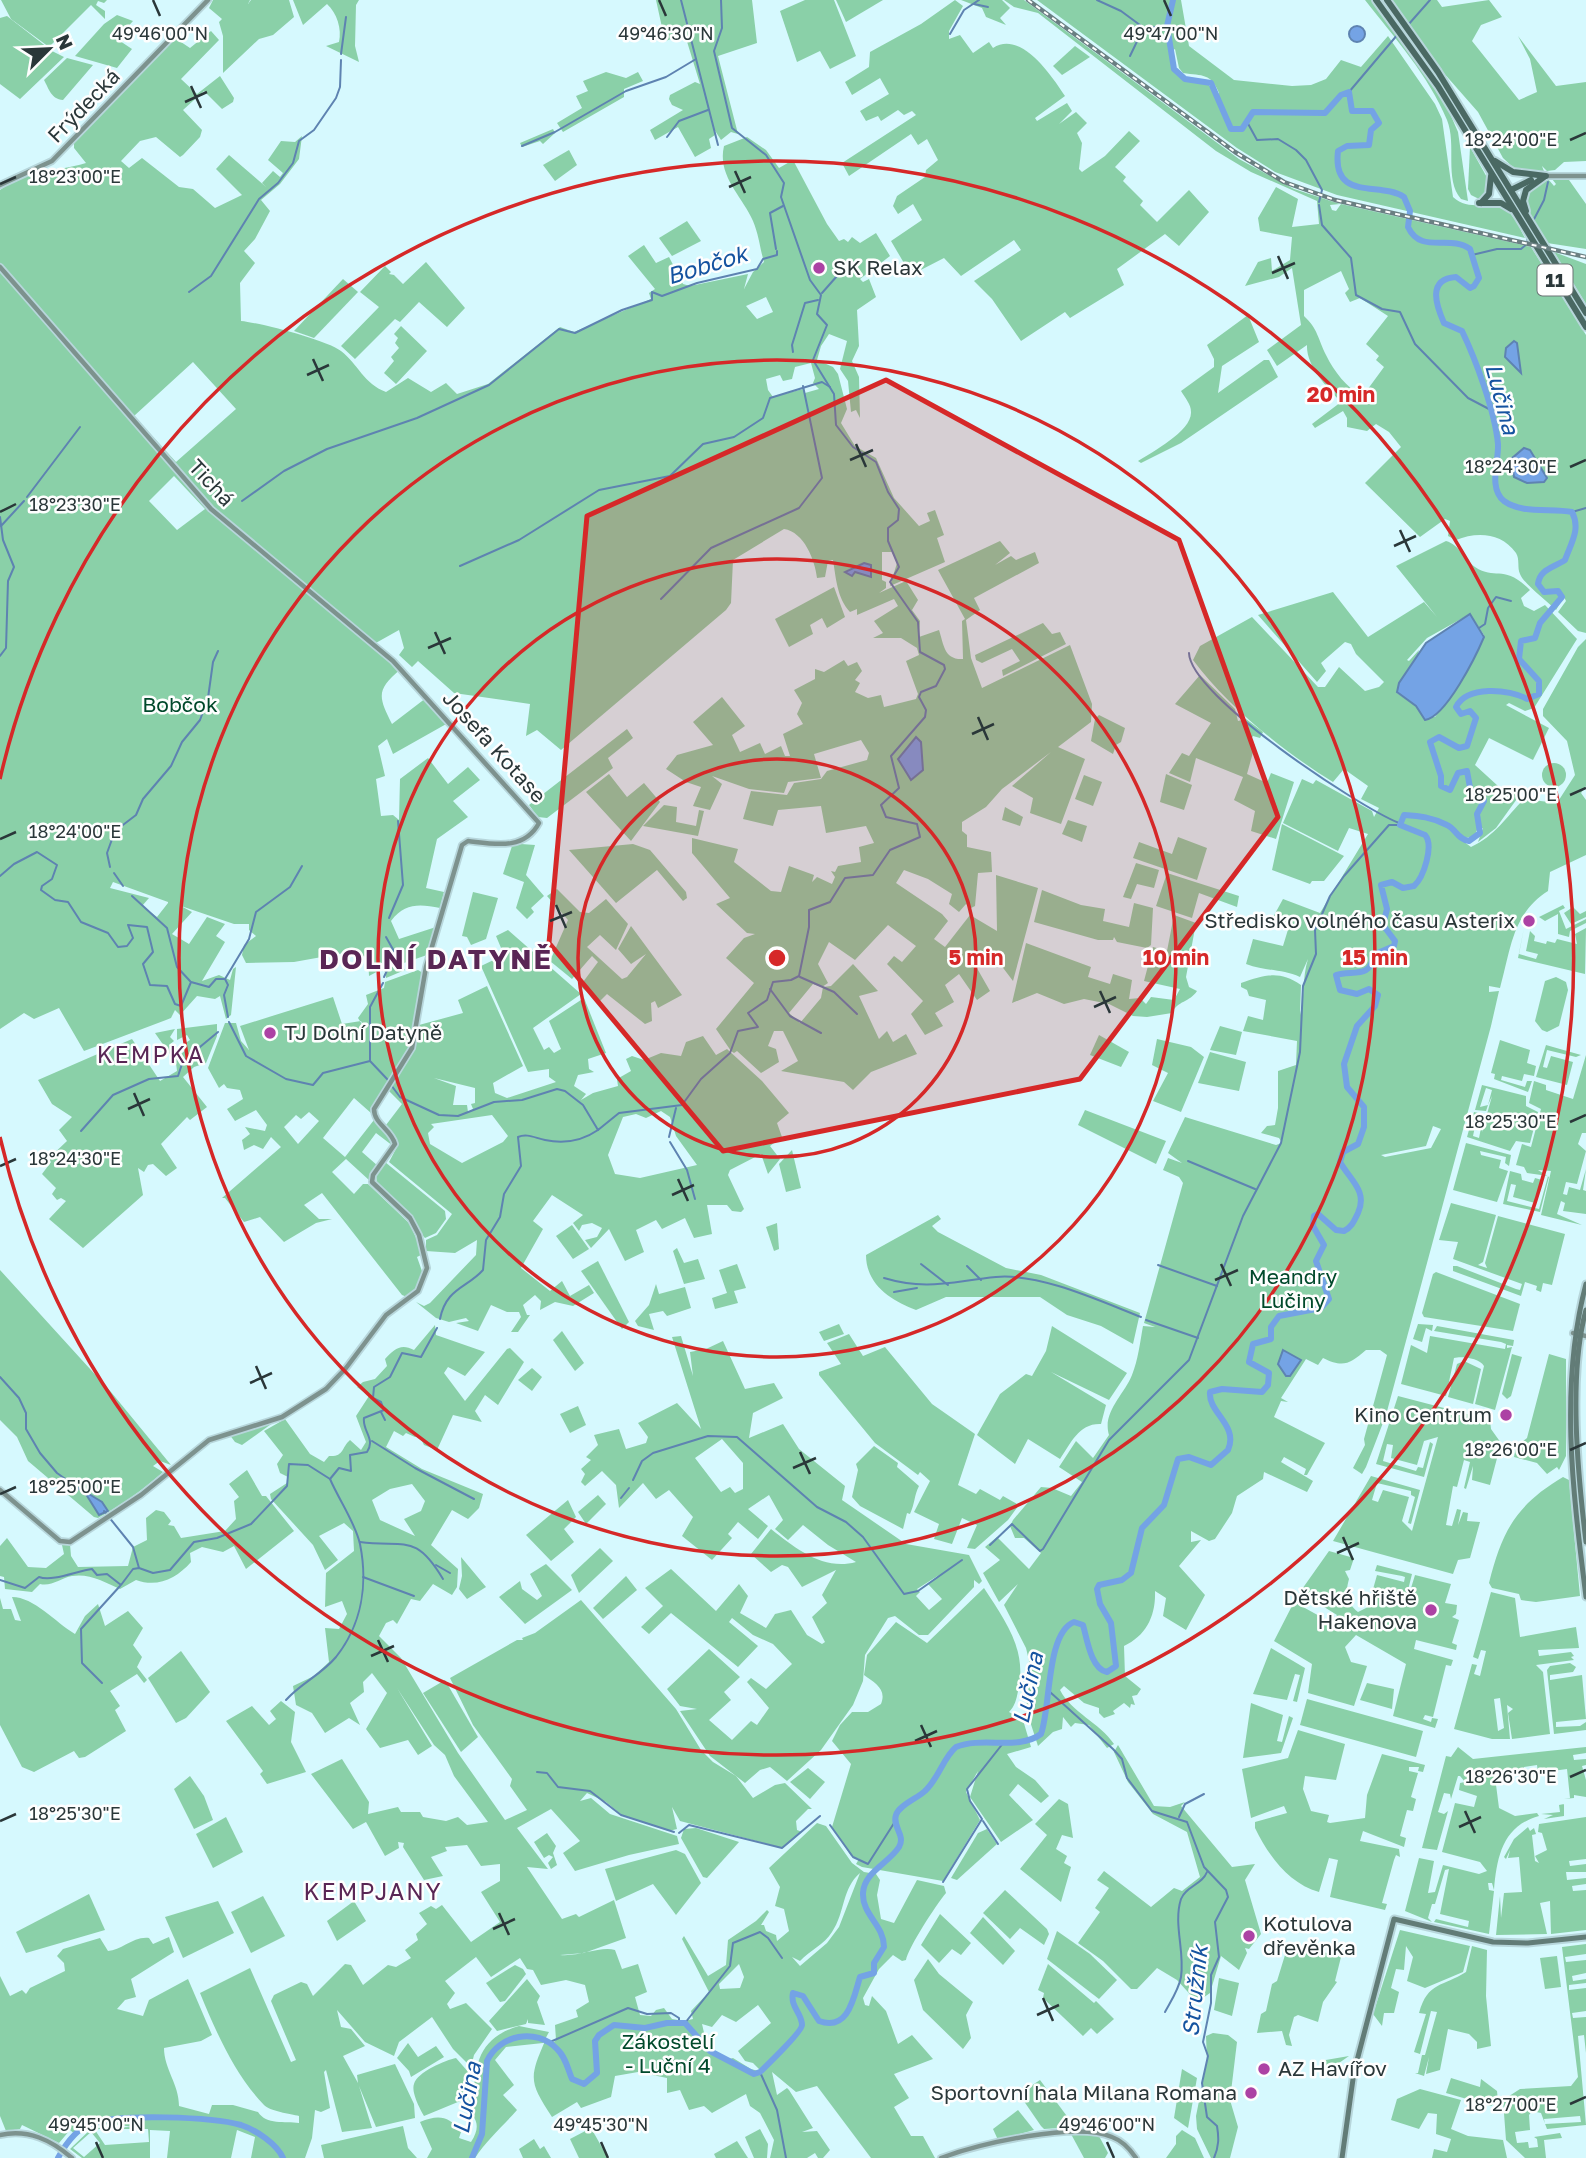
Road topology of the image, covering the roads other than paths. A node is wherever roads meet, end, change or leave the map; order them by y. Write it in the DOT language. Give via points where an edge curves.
graph roads {
  1 [pos="208,0"];
  2 [pos="1376,0"];
  3 [pos="1387,0"];
  4 [pos="1487,152"];
  5 [pos="1490,171"];
  6 [pos="1586,176"];
  7 [pos="1544,177"];
  8 [pos="0,185"];
  9 [pos="1511,190"];
  10 [pos="1516,216"];
  11 [pos="1530,223"];
  12 [pos="0,267"];
  13 [pos="1586,313"];
  14 [pos="1586,327"];
  15 [pos="425,695"];
  16 [pos="1586,1284"];
  17 [pos="1586,1310"];
  18 [pos="1580,1335"];
  19 [pos="1577,1463"];
  20 [pos="1571,1469"];
  21 [pos="0,1490"];
  22 [pos="1586,1542"];
  23 [pos="1586,1597"];
  24 [pos="1586,1937"];
  25 [pos="0,2135"];
  26 [pos="72,2158"];
  27 [pos="941,2158"];
  28 [pos="1136,2158"];
  29 [pos="1342,2158"];
  1 -- 8 [label="street, Frýdecká" via="52,161"];
  2 -- 5 [label="highway, 11" via="1420,58"];
  3 -- 4 [label="highway, 11" via="1427,54"];
  4 -- 7 [label="highway" via="1506,170"];
  4 -- 9 [label="highway, 11"];
  5 -- 9 [label="highway"];
  5 -- 10 [label="highway, 11"];
  5 -- 10 [label="highway" via="1489,194 1479,204 1502,203"];
  6 -- 7 [label="street"];
  7 -- 9 [label="highway"];
  7 -- 11 [label="highway" via="1529,185 1524,195"];
  9 -- 11 [label="highway, 11"];
  10 -- 14 [label="highway, 11"];
  11 -- 13 [label="highway, 11"];
  12 -- 15 [label="street, Tichá" via="211,509 393,661"];
  15 -- 21 [label="street, Josefa Kotase" via="540,823 513,844 468,841 462,845 426,967 412,1048 373,1109 395,1143 372,1182 415,1227 426,1258 426,1276 410,1300 386,1315 326,1389 282,1417 209,1440 141,1495 66,1543"];
  16 -- 18 [label="main road"];
  17 -- 18 [label="main road"];
  18 -- 19 [label="main road"];
  18 -- 20 [label="main road"];
  19 -- 20 [label="main road"];
  19 -- 22 [label="main road"];
  20 -- 23 [label="main road"];
  24 -- 29 [label="main road" via="1493,1942 1394,1919 1354,2067"];
  25 -- 26 [label="street" via="24,2133 45,2139"];
  27 -- 28 [label="street" via="1042,2134 1081,2131 1114,2137"];
}
